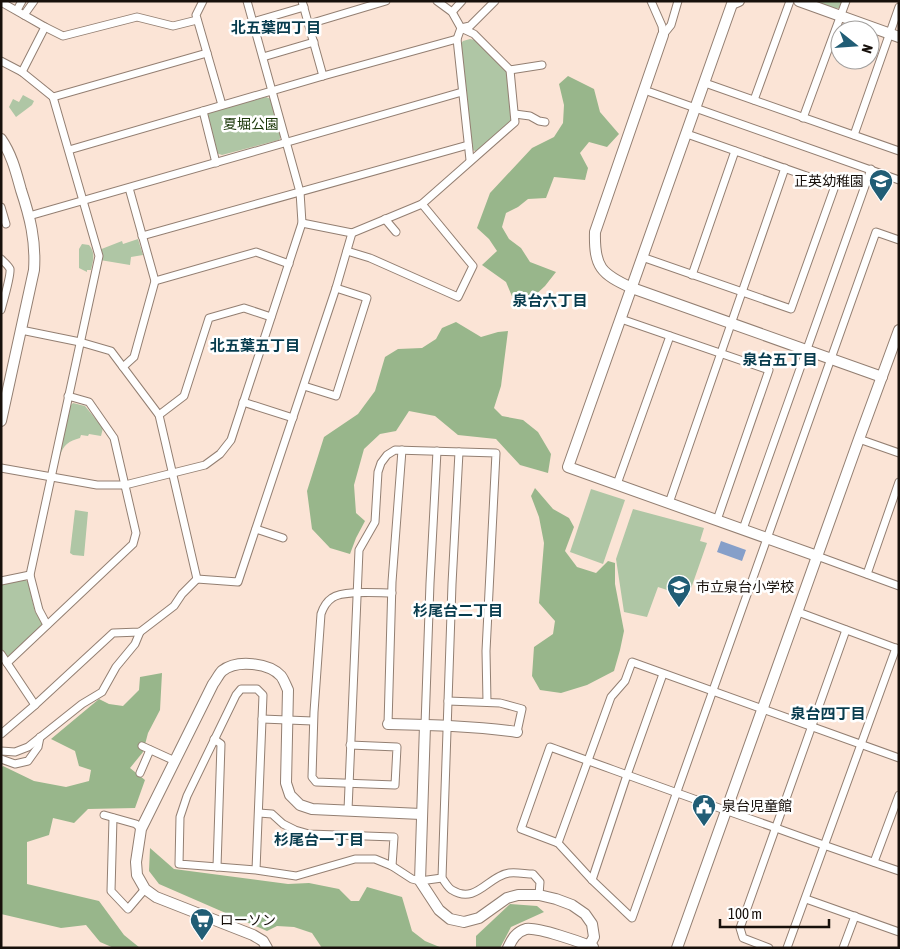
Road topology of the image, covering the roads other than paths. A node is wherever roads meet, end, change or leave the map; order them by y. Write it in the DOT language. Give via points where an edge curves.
graph roads {
  1 [pos="22,1"];
  2 [pos="34,1"];
  3 [pos="203,1"];
  4 [pos="247,1"];
  5 [pos="386,1"];
  6 [pos="437,1"];
  7 [pos="462,1"];
  8 [pos="495,1"];
  9 [pos="651,1"];
  10 [pos="678,1"];
  11 [pos="739,1"];
  12 [pos="790,1"];
  13 [pos="799,1"];
  14 [pos="846,1"];
  15 [pos="1,2"];
  16 [pos="303,4"];
  17 [pos="899,7"];
  18 [pos="17,10"];
  19 [pos="452,12"];
  20 [pos="24,15"];
  21 [pos="841,16"];
  22 [pos="197,20"];
  23 [pos="253,22"];
  24 [pos="309,24"];
  25 [pos="45,27"];
  26 [pos="461,28"];
  27 [pos="664,35"];
  28 [pos="894,35"];
  29 [pos="457,39"];
  30 [pos="314,42"];
  31 [pos="207,53"];
  32 [pos="263,57"];
  33 [pos="1,61"];
  34 [pos="542,65"];
  35 [pos="510,70"];
  36 [pos="22,72"];
  37 [pos="323,76"];
  38 [pos="705,83"];
  39 [pos="272,91"];
  40 [pos="462,92"];
  41 [pos="650,92"];
  42 [pos="53,97"];
  43 [pos="754,100"];
  44 [pos="222,105"];
  45 [pos="696,108"];
  46 [pos="203,111"];
  47 [pos="515,114"];
  48 [pos="804,118"];
  49 [pos="546,122"];
  50 [pos="687,134"];
  51 [pos="854,135"];
  52 [pos="1,139"];
  53 [pos="287,143"];
  54 [pos="468,145"];
  55 [pos="68,150"];
  56 [pos="735,151"];
  57 [pos="899,151"];
  58 [pos="470,160"];
  59 [pos="216,163"];
  60 [pos="785,168"];
  61 [pos="871,169"];
  62 [pos="899,180"];
  63 [pos="129,188"];
  64 [pos="300,192"];
  65 [pos="82,201"];
  66 [pos="422,204"];
  67 [pos="1,206"];
  68 [pos="29,216"];
  69 [pos="385,219"];
  70 [pos="302,223"];
  71 [pos="6,224"];
  72 [pos="396,232"];
  73 [pos="352,233"];
  74 [pos="142,236"];
  75 [pos="899,240"];
  76 [pos="347,251"];
  77 [pos="642,257"];
  78 [pos="1,259"];
  79 [pos="289,264"];
  80 [pos="692,275"];
  81 [pos="154,281"];
  82 [pos="336,288"];
  83 [pos="632,288"];
  84 [pos="741,292"];
  85 [pos="1,310"];
  86 [pos="271,316"];
  87 [pos="621,319"];
  88 [pos="731,323"];
  89 [pos="21,330"];
  90 [pos="899,330"];
  91 [pos="670,336"];
  92 [pos="80,342"];
  93 [pos="806,349"];
  94 [pos="720,353"];
  95 [pos="832,358"];
  96 [pos="123,367"];
  97 [pos="882,377"];
  98 [pos="304,386"];
  99 [pos="68,396"];
  100 [pos="243,402"];
  101 [pos="159,415"];
  102 [pos="293,418"];
  103 [pos="1,421"];
  104 [pos="859,438"];
  105 [pos="402,450"];
  106 [pos="437,451"];
  107 [pos="459,452"];
  108 [pos="899,453"];
  109 [pos="1,468"];
  110 [pos="173,473"];
  111 [pos="51,476"];
  112 [pos="617,484"];
  113 [pos="125,485"];
  114 [pos="898,485"];
  115 [pos="669,503"];
  116 [pos="717,520"];
  117 [pos="256,529"];
  118 [pos="742,529"];
  119 [pos="283,538"];
  120 [pos="767,538"];
  121 [pos="817,556"];
  122 [pos="866,574"];
  123 [pos="30,575"];
  124 [pos="197,579"];
  125 [pos="1,581"];
  126 [pos="899,586"];
  127 [pos="358,593"];
  128 [pos="392,593"];
  129 [pos="798,612"];
  130 [pos="47,625"];
  131 [pos="846,630"];
  132 [pos="140,632"];
  133 [pos="897,649"];
  134 [pos="1,654"];
  135 [pos="7,662"];
  136 [pos="663,674"];
  137 [pos="713,691"];
  138 [pos="448,701"];
  139 [pos="487,702"];
  140 [pos="35,706"];
  141 [pos="762,709"];
  142 [pos="262,719"];
  143 [pos="287,720"];
  144 [pos="314,721"];
  145 [pos="388,724"];
  146 [pos="425,725"];
  147 [pos="447,726"];
  148 [pos="811,726"];
  149 [pos="516,732"];
  150 [pos="1,734"];
  151 [pos="40,737"];
  152 [pos="214,739"];
  153 [pos="350,745"];
  154 [pos="861,745"];
  155 [pos="142,746"];
  156 [pos="150,750"];
  157 [pos="1,751"];
  158 [pos="899,758"];
  159 [pos="1,759"];
  160 [pos="175,761"];
  161 [pos="588,761"];
  162 [pos="140,773"];
  163 [pos="627,775"];
  164 [pos="349,784"];
  165 [pos="677,793"];
  166 [pos="899,795"];
  167 [pos="348,810"];
  168 [pos="726,810"];
  169 [pos="258,813"];
  170 [pos="422,814"];
  171 [pos="104,815"];
  172 [pos="113,818"];
  173 [pos="775,828"];
  174 [pos="141,829"];
  175 [pos="558,843"];
  176 [pos="824,845"];
  177 [pos="874,862"];
  178 [pos="392,866"];
  179 [pos="217,867"];
  180 [pos="256,870"];
  181 [pos="899,872"];
  182 [pos="442,878"];
  183 [pos="592,880"];
  184 [pos="420,881"];
  185 [pos="145,889"];
  186 [pos="538,895"];
  187 [pos="806,898"];
  188 [pos="855,916"];
  189 [pos="899,932"];
  190 [pos="591,947"];
  191 [pos="267,948"];
  192 [pos="508,948"];
  193 [pos="677,948"];
  194 [pos="769,948"];
  195 [pos="787,948"];
  196 [pos="844,948"];
  1 -- 18 [label="street"];
  2 -- 20 [label="street"];
  3 -- 22 [label="street"];
  4 -- 23 [label="street"];
  5 -- 24 [label="street"];
  6 -- 19 [label="street"];
  7 -- 19 [label="street"];
  8 -- 26 [label="street" via="470,26"];
  9 -- 27 [label="street"];
  10 -- 27 [label="street" via="671,25"];
  11 -- 38 [label="street" via="732,4"];
  12 -- 43 [label="street"];
  13 -- 21 [label="street"];
  14 -- 21 [label="street"];
  15 -- 18 [label="street"];
  16 -- 23 [label="street"];
  16 -- 24 [label="street"];
  17 -- 28 [label="street"];
  18 -- 20 [label="street"];
  19 -- 26 [label="street"];
  20 -- 25 [label="street"];
  21 -- 28 [label="street"];
  21 -- 48 [label="street"];
  22 -- 25 [label="street" via="173,26 137,17 63,36"];
  22 -- 31 [label="street"];
  23 -- 32 [label="street"];
  24 -- 30 [label="street"];
  25 -- 36 [label="street"];
  26 -- 29 [label="street"];
  26 -- 35 [label="street" via="474,34"];
  27 -- 83 [label="street" via="595,232 594,248 603,270 614,280"];
  28 -- 51 [label="street"];
  29 -- 37 [label="street"];
  29 -- 40 [label="street"];
  30 -- 32 [label="street"];
  30 -- 37 [label="street"];
  31 -- 42 [label="street"];
  31 -- 44 [label="street"];
  32 -- 39 [label="street"];
  33 -- 36 [label="street"];
  34 -- 35 [label="street"];
  35 -- 47 [label="street"];
  36 -- 42 [label="street"];
  37 -- 39 [label="street"];
  38 -- 43 [label="street"];
  38 -- 45 [label="street"];
  39 -- 44 [label="street"];
  39 -- 53 [label="street"];
  40 -- 53 [label="street"];
  40 -- 54 [label="street"];
  41 -- 45 [label="street"];
  42 -- 55 [label="street"];
  43 -- 48 [label="street"];
  44 -- 46 [label="street"];
  45 -- 50 [label="street"];
  45 -- 61 [label="street"];
  46 -- 55 [label="street"];
  46 -- 59 [label="street"];
  47 -- 49 [label="street"];
  47 -- 58 [label="street" via="515,122"];
  48 -- 51 [label="street"];
  50 -- 56 [label="street"];
  50 -- 77 [label="street"];
  51 -- 57 [label="street"];
  52 -- 68 [label="street" via="13,162"];
  53 -- 59 [label="street"];
  53 -- 64 [label="street"];
  54 -- 58 [label="street"];
  54 -- 64 [label="street"];
  55 -- 65 [label="street"];
  56 -- 60 [label="street"];
  56 -- 80 [label="street"];
  58 -- 66 [label="street"];
  59 -- 63 [label="street"];
  60 -- 84 [label="street"];
  60 -- 84 [label="street" via="835,186 791,309"];
  61 -- 62 [label="street"];
  61 -- 93 [label="street"];
  63 -- 65 [label="street"];
  63 -- 74 [label="street"];
  64 -- 70 [label="street"];
  64 -- 74 [label="street"];
  65 -- 68 [label="street"];
  65 -- 92 [label="street" via="98,256"];
  66 -- 69 [label="street"];
  66 -- 76 [label="street" via="473,266 458,297"];
  67 -- 71 [label="street"];
  68 -- 89 [label="street" via="34,270"];
  69 -- 72 [label="street"];
  69 -- 73 [label="street"];
  70 -- 73 [label="street"];
  70 -- 79 [label="street"];
  73 -- 76 [label="street"];
  74 -- 81 [label="street"];
  75 -- 95 [label="street" via="876,232"];
  76 -- 82 [label="street"];
  77 -- 80 [label="street"];
  77 -- 83 [label="street"];
  78 -- 85 [label="street" via="10,269"];
  79 -- 81 [label="street" via="256,252"];
  79 -- 86 [label="street"];
  80 -- 84 [label="street"];
  81 -- 96 [label="street" via="134,357"];
  82 -- 98 [label="street"];
  82 -- 98 [label="street" via="367,298 336,396"];
  83 -- 87 [label="street"];
  83 -- 88 [label="street"];
  84 -- 88 [label="street"];
  86 -- 100 [label="street"];
  86 -- 101 [label="street" via="244,308 209,318 184,396"];
  87 -- 91 [label="street"];
  87 -- 112 [label="street" via="568,466"];
  88 -- 93 [label="street"];
  88 -- 94 [label="street"];
  89 -- 92 [label="street"];
  89 -- 103 [label="street"];
  90 -- 97 [label="street"];
  91 -- 94 [label="street"];
  91 -- 112 [label="street"];
  92 -- 96 [label="street" via="111,351"];
  92 -- 99 [label="street"];
  93 -- 95 [label="street"];
  93 -- 118 [label="street"];
  94 -- 115 [label="street"];
  94 -- 116 [label="street" via="769,370"];
  95 -- 97 [label="street"];
  95 -- 120 [label="street"];
  96 -- 101 [label="street"];
  97 -- 104 [label="street"];
  98 -- 102 [label="street"];
  99 -- 111 [label="street"];
  99 -- 113 [label="street" via="89,402 114,438"];
  100 -- 102 [label="street"];
  100 -- 110 [label="street" via="231,440 220,454 205,465"];
  101 -- 110 [label="street"];
  102 -- 117 [label="street"];
  104 -- 108 [label="street"];
  104 -- 121 [label="street"];
  105 -- 106 [label="street"];
  105 -- 127 [label="street" via="387,455 378,472 375,522 359,550"];
  105 -- 128 [label="street"];
  106 -- 107 [label="street"];
  106 -- 146 [label="street"];
  107 -- 138 [label="street"];
  107 -- 139 [label="street" via="496,453 486,650"];
  109 -- 111 [label="street"];
  110 -- 113 [label="street"];
  110 -- 124 [label="street"];
  111 -- 113 [label="street"];
  111 -- 123 [label="street"];
  112 -- 115 [label="street"];
  113 -- 130 [label="street" via="136,533 133,544"];
  114 -- 122 [label="street"];
  115 -- 116 [label="street"];
  116 -- 118 [label="street"];
  117 -- 119 [label="street"];
  117 -- 124 [label="street" via="238,582"];
  118 -- 120 [label="street"];
  120 -- 121 [label="street"];
  120 -- 137 [label="street"];
  121 -- 122 [label="street"];
  121 -- 129 [label="street"];
  122 -- 126 [label="street"];
  123 -- 125 [label="street"];
  123 -- 130 [label="street" via="39,610"];
  124 -- 132 [label="street" via="174,606"];
  127 -- 128 [label="street"];
  127 -- 144 [label="street" via="333,596 321,614"];
  127 -- 153 [label="street"];
  128 -- 145 [label="street"];
  129 -- 131 [label="street"];
  129 -- 141 [label="street"];
  130 -- 135 [label="street"];
  131 -- 133 [label="street"];
  131 -- 148 [label="street"];
  132 -- 140 [label="street" via="113,633"];
  132 -- 151 [label="street" via="102,692"];
  133 -- 154 [label="street"];
  134 -- 135 [label="street"];
  135 -- 140 [label="street"];
  136 -- 137 [label="street"];
  136 -- 161 [label="street" via="632,662 624,681 611,697"];
  136 -- 163 [label="street"];
  137 -- 141 [label="street"];
  137 -- 165 [label="street"];
  138 -- 139 [label="street"];
  138 -- 147 [label="street"];
  139 -- 149 [label="street" via="500,702 522,709"];
  140 -- 150 [label="street"];
  141 -- 148 [label="street"];
  141 -- 168 [label="street"];
  142 -- 143 [label="street"];
  142 -- 152 [label="street" via="263,695 257,689 241,689"];
  142 -- 169 [label="street"];
  143 -- 144 [label="street"];
  143 -- 160 [label="street" via="288,690 283,678 273,669 261,665 232,666 222,671 213,684"];
  143 -- 167 [label="street" via="286,783 290,795 300,805 312,809"];
  144 -- 164 [label="street" via="312,777 316,782"];
  145 -- 146 [label="street"];
  146 -- 147 [label="street"];
  146 -- 170 [label="street"];
  147 -- 149 [label="street"];
  147 -- 182 [label="street"];
  148 -- 154 [label="street"];
  148 -- 173 [label="street"];
  151 -- 157 [label="street" via="15,752"];
  151 -- 159 [label="street" via="38,747 28,760 15,764"];
  152 -- 179 [label="street" via="221,744"];
  152 -- 179 [label="street" via="180,817 179,864"];
  153 -- 164 [label="street"];
  153 -- 164 [label="street" via="397,747 395,785"];
  154 -- 158 [label="street"];
  154 -- 176 [label="street"];
  155 -- 156 [label="street"];
  156 -- 160 [label="street"];
  156 -- 162 [label="street"];
  160 -- 174 [label="street"];
  161 -- 163 [label="street"];
  161 -- 175 [label="street"];
  161 -- 175 [label="street" via="550,747 521,829"];
  163 -- 165 [label="street"];
  163 -- 183 [label="street"];
  164 -- 167 [label="street"];
  165 -- 168 [label="street"];
  165 -- 183 [label="street" via="632,918"];
  166 -- 177 [label="street"];
  167 -- 170 [label="street"];
  168 -- 173 [label="street"];
  168 -- 193 [label="street"];
  169 -- 178 [label="street" via="272,814 283,824 308,834 394,837"];
  169 -- 180 [label="street"];
  170 -- 184 [label="street"];
  171 -- 172 [label="street"];
  172 -- 174 [label="street" via="136,824"];
  172 -- 185 [label="street" via="111,891 128,909"];
  173 -- 176 [label="street"];
  173 -- 194 [label="street" via="740,928 743,938"];
  174 -- 185 [label="street" via="136,862 137,875"];
  175 -- 183 [label="street"];
  176 -- 177 [label="street"];
  176 -- 187 [label="street"];
  177 -- 181 [label="street"];
  178 -- 180 [label="street" via="375,859 355,858 296,876"];
  178 -- 184 [label="street"];
  179 -- 180 [label="street"];
  182 -- 184 [label="street"];
  182 -- 186 [label="street" via="451,890 463,894 475,893 495,878 509,873 534,874 540,882"];
  184 -- 186 [label="street" via="439,910 450,919 464,922 479,918 507,898"];
  185 -- 191 [label="street" via="156,897 253,935"];
  186 -- 190 [label="street" via="572,905 585,914 592,924 594,937"];
  187 -- 188 [label="street"];
  187 -- 195 [label="street"];
  188 -- 189 [label="street"];
  188 -- 196 [label="street"];
  190 -- 192 [label="street" via="537,929 525,929 514,936"];
}
